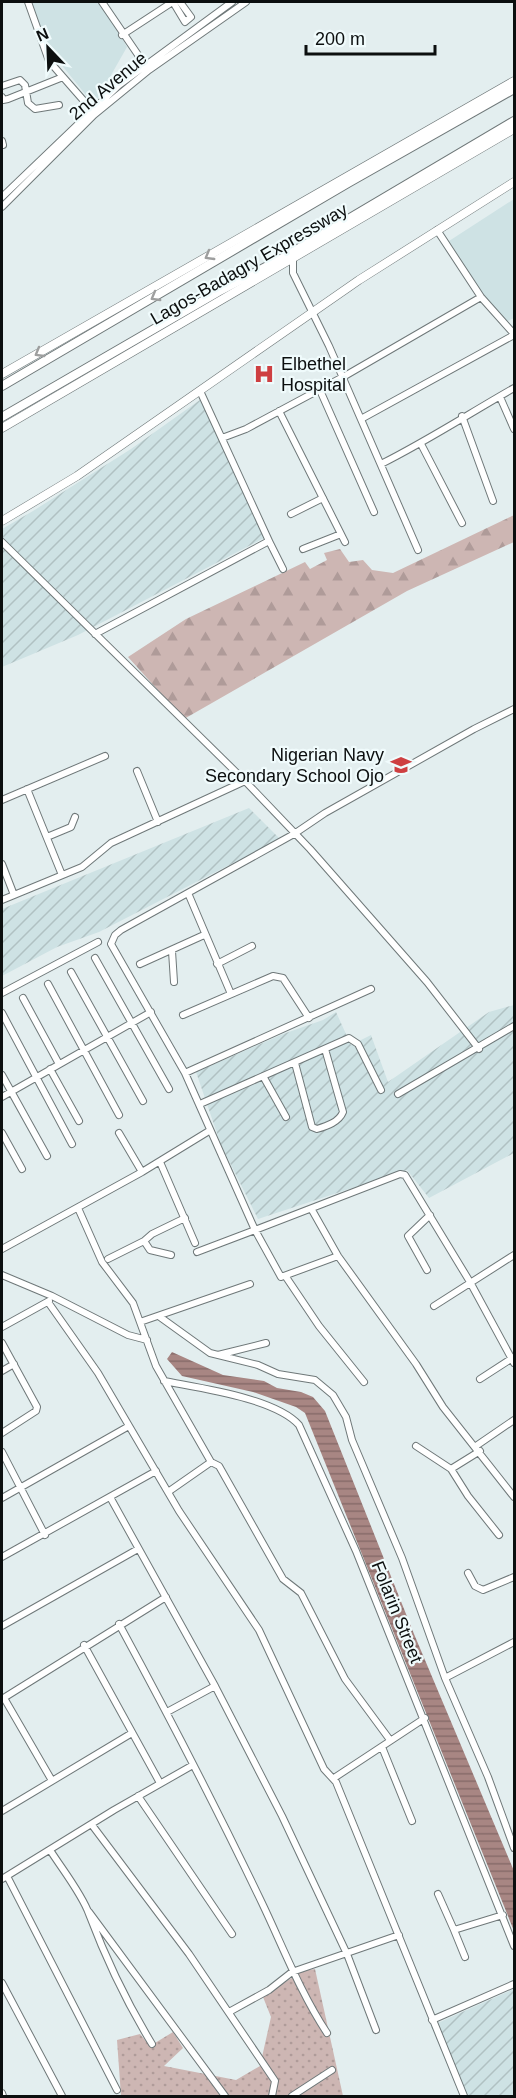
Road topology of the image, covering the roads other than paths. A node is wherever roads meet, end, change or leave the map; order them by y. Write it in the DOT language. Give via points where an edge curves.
graph roads {
  1 [pos="28,2"];
  2 [pos="102,2"];
  3 [pos="172,2"];
  4 [pos="180,2"];
  5 [pos="232,2"];
  6 [pos="246,2"];
  7 [pos="122,34"];
  8 [pos="147,68"];
  9 [pos="63,77"];
  10 [pos="514,81"];
  11 [pos="2,86"];
  12 [pos="514,89"];
  13 [pos="27,91"];
  14 [pos="2,100"];
  15 [pos="59,105"];
  16 [pos="91,109"];
  17 [pos="514,121"];
  18 [pos="514,129"];
  19 [pos="514,182"];
  20 [pos="2,197"];
  21 [pos="2,207"];
  22 [pos="437,230"];
  23 [pos="292,259"];
  24 [pos="279,266"];
  25 [pos="293,273"];
  26 [pos="481,297"];
  27 [pos="313,316"];
  28 [pos="514,335"];
  29 [pos="2,374"];
  30 [pos="343,377"];
  31 [pos="2,386"];
  32 [pos="319,388"];
  33 [pos="514,388"];
  34 [pos="200,393"];
  35 [pos="500,396"];
  36 [pos="279,411"];
  37 [pos="2,417"];
  38 [pos="462,417"];
  39 [pos="361,419"];
  40 [pos="2,428"];
  41 [pos="514,429"];
  42 [pos="222,438"];
  43 [pos="421,444"];
  44 [pos="381,464"];
  45 [pos="323,498"];
  46 [pos="493,501"];
  47 [pos="374,512"];
  48 [pos="291,514"];
  49 [pos="2,523"];
  50 [pos="462,523"];
  51 [pos="341,534"];
  52 [pos="269,541"];
  53 [pos="2,542"];
  54 [pos="345,542"];
  55 [pos="303,549"];
  56 [pos="418,550"];
  57 [pos="283,569"];
  58 [pos="95,634"];
  59 [pos="514,709"];
  60 [pos="105,756"];
  61 [pos="137,771"];
  62 [pos="245,781"];
  63 [pos="27,789"];
  64 [pos="2,800"];
  65 [pos="75,817"];
  66 [pos="158,822"];
  67 [pos="294,834"];
  68 [pos="47,837"];
  69 [pos="2,864"];
  70 [pos="62,875"];
  71 [pos="188,893"];
  72 [pos="14,895"];
  73 [pos="2,900"];
  74 [pos="204,935"];
  75 [pos="98,942"];
  76 [pos="252,946"];
  77 [pos="172,951"];
  78 [pos="95,958"];
  79 [pos="140,964"];
  80 [pos="217,964"];
  81 [pos="71,972"];
  82 [pos="174,982"];
  83 [pos="48,984"];
  84 [pos="371,989"];
  85 [pos="2,993"];
  86 [pos="231,994"];
  87 [pos="24,998"];
  88 [pos="151,1012"];
  89 [pos="2,1013"];
  90 [pos="183,1015"];
  91 [pos="309,1017"];
  92 [pos="132,1023"];
  93 [pos="514,1026"];
  94 [pos="109,1036"];
  95 [pos="325,1049"];
  96 [pos="479,1049"];
  97 [pos="85,1050"];
  98 [pos="295,1063"];
  99 [pos="59,1064"];
  100 [pos="50,1070"];
  101 [pos="185,1073"];
  102 [pos="2,1075"];
  103 [pos="263,1076"];
  104 [pos="35,1078"];
  105 [pos="169,1089"];
  106 [pos="381,1090"];
  107 [pos="11,1092"];
  108 [pos="398,1094"];
  109 [pos="2,1097"];
  110 [pos="143,1101"];
  111 [pos="200,1104"];
  112 [pos="119,1115"];
  113 [pos="286,1117"];
  114 [pos="79,1121"];
  115 [pos="209,1131"];
  116 [pos="2,1132"];
  117 [pos="119,1133"];
  118 [pos="72,1144"];
  119 [pos="47,1156"];
  120 [pos="160,1162"];
  121 [pos="22,1169"];
  122 [pos="142,1172"];
  123 [pos="78,1208"];
  124 [pos="312,1210"];
  125 [pos="430,1215"];
  126 [pos="185,1218"];
  127 [pos="255,1230"];
  128 [pos="144,1241"];
  129 [pos="195,1243"];
  130 [pos="2,1249"];
  131 [pos="197,1252"];
  132 [pos="171,1255"];
  133 [pos="514,1255"];
  134 [pos="338,1256"];
  135 [pos="108,1259"];
  136 [pos="427,1270"];
  137 [pos="2,1275"];
  138 [pos="286,1277"];
  139 [pos="470,1282"];
  140 [pos="250,1284"];
  141 [pos="52,1296"];
  142 [pos="48,1302"];
  143 [pos="435,1306"];
  144 [pos="160,1317"];
  145 [pos="140,1322"];
  146 [pos="2,1327"];
  147 [pos="147,1340"];
  148 [pos="2,1343"];
  149 [pos="266,1343"];
  150 [pos="218,1355"];
  151 [pos="514,1360"];
  152 [pos="14,1364"];
  153 [pos="2,1371"];
  154 [pos="480,1379"];
  155 [pos="164,1382"];
  156 [pos="363,1382"];
  157 [pos="514,1420"];
  158 [pos="129,1426"];
  159 [pos="2,1433"];
  160 [pos="416,1446"];
  161 [pos="478,1448"];
  162 [pos="2,1452"];
  163 [pos="211,1462"];
  164 [pos="452,1469"];
  165 [pos="156,1471"];
  166 [pos="19,1488"];
  167 [pos="168,1492"];
  168 [pos="110,1497"];
  169 [pos="514,1497"];
  170 [pos="2,1498"];
  171 [pos="45,1534"];
  172 [pos="499,1535"];
  173 [pos="138,1549"];
  174 [pos="2,1557"];
  175 [pos="468,1573"];
  176 [pos="514,1577"];
  177 [pos="166,1597"];
  178 [pos="119,1624"];
  179 [pos="2,1626"];
  180 [pos="514,1642"];
  181 [pos="84,1646"];
  182 [pos="445,1678"];
  183 [pos="215,1686"];
  184 [pos="3,1698"];
  185 [pos="167,1712"];
  186 [pos="425,1718"];
  187 [pos="132,1732"];
  188 [pos="390,1740"];
  189 [pos="382,1747"];
  190 [pos="193,1765"];
  191 [pos="334,1778"];
  192 [pos="51,1779"];
  193 [pos="160,1783"];
  194 [pos="138,1796"];
  195 [pos="2,1810"];
  196 [pos="412,1821"];
  197 [pos="92,1825"];
  198 [pos="514,1848"];
  199 [pos="50,1850"];
  200 [pos="4,1877"];
  201 [pos="438,1894"];
  202 [pos="89,1912"];
  203 [pos="503,1916"];
  204 [pos="454,1930"];
  205 [pos="232,1934"];
  206 [pos="399,1935"];
  207 [pos="514,1946"];
  208 [pos="347,1954"];
  209 [pos="465,1957"];
  210 [pos="292,1972"];
  211 [pos="2,1983"];
  212 [pos="514,1984"];
  213 [pos="5,1998"];
  214 [pos="229,2012"];
  215 [pos="432,2020"];
  216 [pos="376,2030"];
  217 [pos="327,2033"];
  218 [pos="152,2044"];
  219 [pos="332,2070"];
  220 [pos="117,2090"];
  221 [pos="62,2097"];
  222 [pos="225,2097"];
  223 [pos="272,2097"];
  224 [pos="292,2097"];
  225 [pos="464,2097"];
  1 -- 9 [label="street" via="45,53"];
  2 -- 7 [label="street"];
  3 -- 4 [label="street" via="185,22 191,17"];
  3 -- 7 [label="street"];
  5 -- 8 [label="street, 2nd Avenue"];
  6 -- 8 [label="street, 2nd Avenue"];
  7 -- 8 [label="street"];
  8 -- 16 [label="street, 2nd Avenue"];
  8 -- 21 [label="street, 2nd Avenue"];
  9 -- 13 [label="street"];
  9 -- 16 [label="street"];
  10 -- 29 [label="main road, Lagos-Badagry Expressway, one-way"];
  11 -- 13 [label="street" via="20,80"];
  12 -- 31 [label="highway, Lagos-Badagry Expressway, one-way"];
  13 -- 14 [label="street"];
  13 -- 15 [label="street" via="28,103 35,109"];
  16 -- 20 [label="street, 2nd Avenue"];
  17 -- 37 [label="highway, Lagos-Badagry Expressway"];
  18 -- 23 [label="main road, Lagos-Badagry Expressway"];
  19 -- 22 [label="main road"];
  22 -- 26 [label="street"];
  22 -- 27 [label="main road"];
  23 -- 24 [label="main road, Lagos-Badagry Expressway"];
  23 -- 25 [label="street"];
  24 -- 25 [label="street"];
  24 -- 40 [label="main road, Lagos-Badagry Expressway"];
  25 -- 27 [label="street"];
  26 -- 28 [label="street"];
  26 -- 30 [label="street"];
  27 -- 30 [label="street"];
  27 -- 34 [label="main road"];
  28 -- 39 [label="street"];
  30 -- 32 [label="street"];
  30 -- 39 [label="street"];
  32 -- 36 [label="street"];
  32 -- 47 [label="street"];
  33 -- 35 [label="street"];
  34 -- 42 [label="street"];
  34 -- 49 [label="main road"];
  35 -- 38 [label="street"];
  35 -- 41 [label="street"];
  36 -- 42 [label="street"];
  36 -- 45 [label="street"];
  38 -- 43 [label="street"];
  38 -- 46 [label="street"];
  39 -- 44 [label="street"];
  42 -- 52 [label="street"];
  43 -- 44 [label="street"];
  43 -- 50 [label="street"];
  44 -- 56 [label="street"];
  45 -- 48 [label="street"];
  45 -- 51 [label="street"];
  51 -- 54 [label="street"];
  51 -- 55 [label="street"];
  52 -- 57 [label="street"];
  52 -- 58 [label="street"];
  53 -- 58 [label="street"];
  58 -- 62 [label="street"];
  59 -- 67 [label="street"];
  60 -- 63 [label="street"];
  61 -- 66 [label="street"];
  62 -- 66 [label="street"];
  62 -- 67 [label="street"];
  63 -- 64 [label="street"];
  63 -- 68 [label="street"];
  65 -- 68 [label="street" via="71,827"];
  66 -- 70 [label="street" via="111,843 89,863"];
  67 -- 71 [label="street"];
  67 -- 96 [label="street" via="411,963"];
  68 -- 70 [label="street"];
  69 -- 72 [label="street"];
  70 -- 72 [label="street"];
  71 -- 74 [label="street"];
  71 -- 88 [label="street" via="121,930 112,939 113,949"];
  72 -- 73 [label="street"];
  74 -- 77 [label="street"];
  74 -- 80 [label="street"];
  75 -- 85 [label="street"];
  76 -- 80 [label="street"];
  77 -- 79 [label="street"];
  77 -- 82 [label="street"];
  78 -- 92 [label="street"];
  80 -- 86 [label="street"];
  81 -- 94 [label="street"];
  83 -- 97 [label="street"];
  84 -- 91 [label="street"];
  86 -- 90 [label="street"];
  86 -- 91 [label="street" via="273,976 283,978"];
  87 -- 99 [label="street"];
  88 -- 92 [label="street"];
  88 -- 101 [label="street"];
  89 -- 104 [label="street"];
  91 -- 101 [label="street"];
  92 -- 94 [label="street"];
  92 -- 105 [label="street"];
  93 -- 96 [label="street"];
  94 -- 97 [label="street"];
  94 -- 110 [label="street"];
  95 -- 98 [label="street"];
  95 -- 98 [label="street" via="343,1112 324,1128 312,1127"];
  95 -- 106 [label="street" via="354,1039"];
  96 -- 108 [label="street"];
  97 -- 99 [label="street"];
  97 -- 112 [label="street"];
  98 -- 103 [label="street"];
  99 -- 100 [label="street"];
  100 -- 104 [label="street"];
  100 -- 114 [label="street"];
  101 -- 111 [label="street"];
  102 -- 107 [label="street"];
  103 -- 111 [label="street"];
  103 -- 113 [label="street"];
  104 -- 107 [label="street"];
  104 -- 118 [label="street"];
  107 -- 109 [label="street"];
  107 -- 119 [label="street"];
  111 -- 115 [label="street"];
  115 -- 120 [label="street"];
  115 -- 127 [label="street"];
  116 -- 121 [label="street"];
  117 -- 122 [label="street"];
  120 -- 122 [label="street"];
  120 -- 126 [label="street"];
  122 -- 123 [label="street"];
  123 -- 130 [label="street"];
  123 -- 145 [label="street" via="102,1262 128,1296"];
  124 -- 125 [label="street" via="400,1174 409,1178"];
  124 -- 127 [label="street"];
  124 -- 134 [label="street"];
  125 -- 136 [label="street" via="408,1236"];
  125 -- 139 [label="street"];
  126 -- 128 [label="street"];
  126 -- 129 [label="street"];
  127 -- 131 [label="street"];
  127 -- 138 [label="street" via="279,1276"];
  128 -- 132 [label="street" via="150,1250"];
  128 -- 135 [label="street"];
  133 -- 139 [label="street"];
  134 -- 138 [label="street"];
  134 -- 161 [label="street" via="443,1407"];
  137 -- 141 [label="street"];
  138 -- 156 [label="street"];
  139 -- 143 [label="street"];
  139 -- 151 [label="street"];
  140 -- 144 [label="street"];
  141 -- 142 [label="street"];
  141 -- 147 [label="street" via="128,1335"];
  142 -- 146 [label="street"];
  142 -- 158 [label="street" via="98,1372"];
  144 -- 145 [label="street"];
  144 -- 150 [label="street" via="200,1347"];
  145 -- 147 [label="street"];
  147 -- 155 [label="street"];
  148 -- 152 [label="street"];
  149 -- 150 [label="street"];
  150 -- 182 [label="street" via="282,1375 315,1380 333,1395 346,1417 402,1558"];
  151 -- 154 [label="street"];
  152 -- 153 [label="street"];
  152 -- 159 [label="street" via="37,1409"];
  155 -- 163 [label="street"];
  155 -- 186 [label="street, Folarin Street" via="236,1395 286,1414 299,1425"];
  157 -- 161 [label="street"];
  158 -- 165 [label="street"];
  158 -- 166 [label="street"];
  160 -- 164 [label="street"];
  161 -- 164 [label="street"];
  161 -- 169 [label="street"];
  162 -- 166 [label="street"];
  163 -- 167 [label="street"];
  163 -- 188 [label="street" via="219,1466 283,1579 301,1593 345,1679"];
  164 -- 172 [label="street"];
  165 -- 167 [label="street"];
  165 -- 168 [label="street"];
  166 -- 170 [label="street"];
  166 -- 171 [label="street"];
  167 -- 191 [label="street" via="259,1630 328,1776"];
  168 -- 171 [label="street"];
  168 -- 173 [label="street"];
  171 -- 174 [label="street"];
  173 -- 177 [label="street"];
  173 -- 179 [label="street"];
  175 -- 176 [label="street" via="475,1586 483,1590"];
  177 -- 178 [label="street"];
  177 -- 183 [label="street"];
  178 -- 181 [label="street"];
  178 -- 185 [label="street"];
  180 -- 182 [label="street"];
  181 -- 184 [label="street"];
  181 -- 187 [label="street"];
  182 -- 198 [label="street"];
  183 -- 185 [label="street"];
  183 -- 208 [label="street"];
  184 -- 192 [label="street"];
  185 -- 190 [label="street"];
  186 -- 188 [label="street"];
  186 -- 203 [label="street, Folarin Street"];
  187 -- 192 [label="street"];
  187 -- 193 [label="street"];
  188 -- 189 [label="street"];
  189 -- 191 [label="street"];
  189 -- 196 [label="street"];
  190 -- 193 [label="street"];
  190 -- 210 [label="street" via="262,1902"];
  191 -- 206 [label="street"];
  192 -- 195 [label="street"];
  193 -- 194 [label="street"];
  194 -- 197 [label="street"];
  194 -- 205 [label="street"];
  197 -- 199 [label="street"];
  197 -- 214 [label="street"];
  199 -- 200 [label="street"];
  199 -- 202 [label="street"];
  200 -- 220 [label="street"];
  201 -- 204 [label="street"];
  202 -- 218 [label="street" via="118,1982"];
  202 -- 222 [label="street"];
  203 -- 204 [label="street"];
  203 -- 207 [label="street, Folarin Street"];
  204 -- 209 [label="street"];
  206 -- 208 [label="street"];
  206 -- 215 [label="street"];
  208 -- 210 [label="street"];
  208 -- 216 [label="street"];
  210 -- 214 [label="street"];
  210 -- 217 [label="street"];
  211 -- 213 [label="street"];
  212 -- 215 [label="street"];
  213 -- 221 [label="street"];
  214 -- 223 [label="street" via="272,2074"];
  215 -- 225 [label="street"];
  219 -- 224 [label="street"];
}
